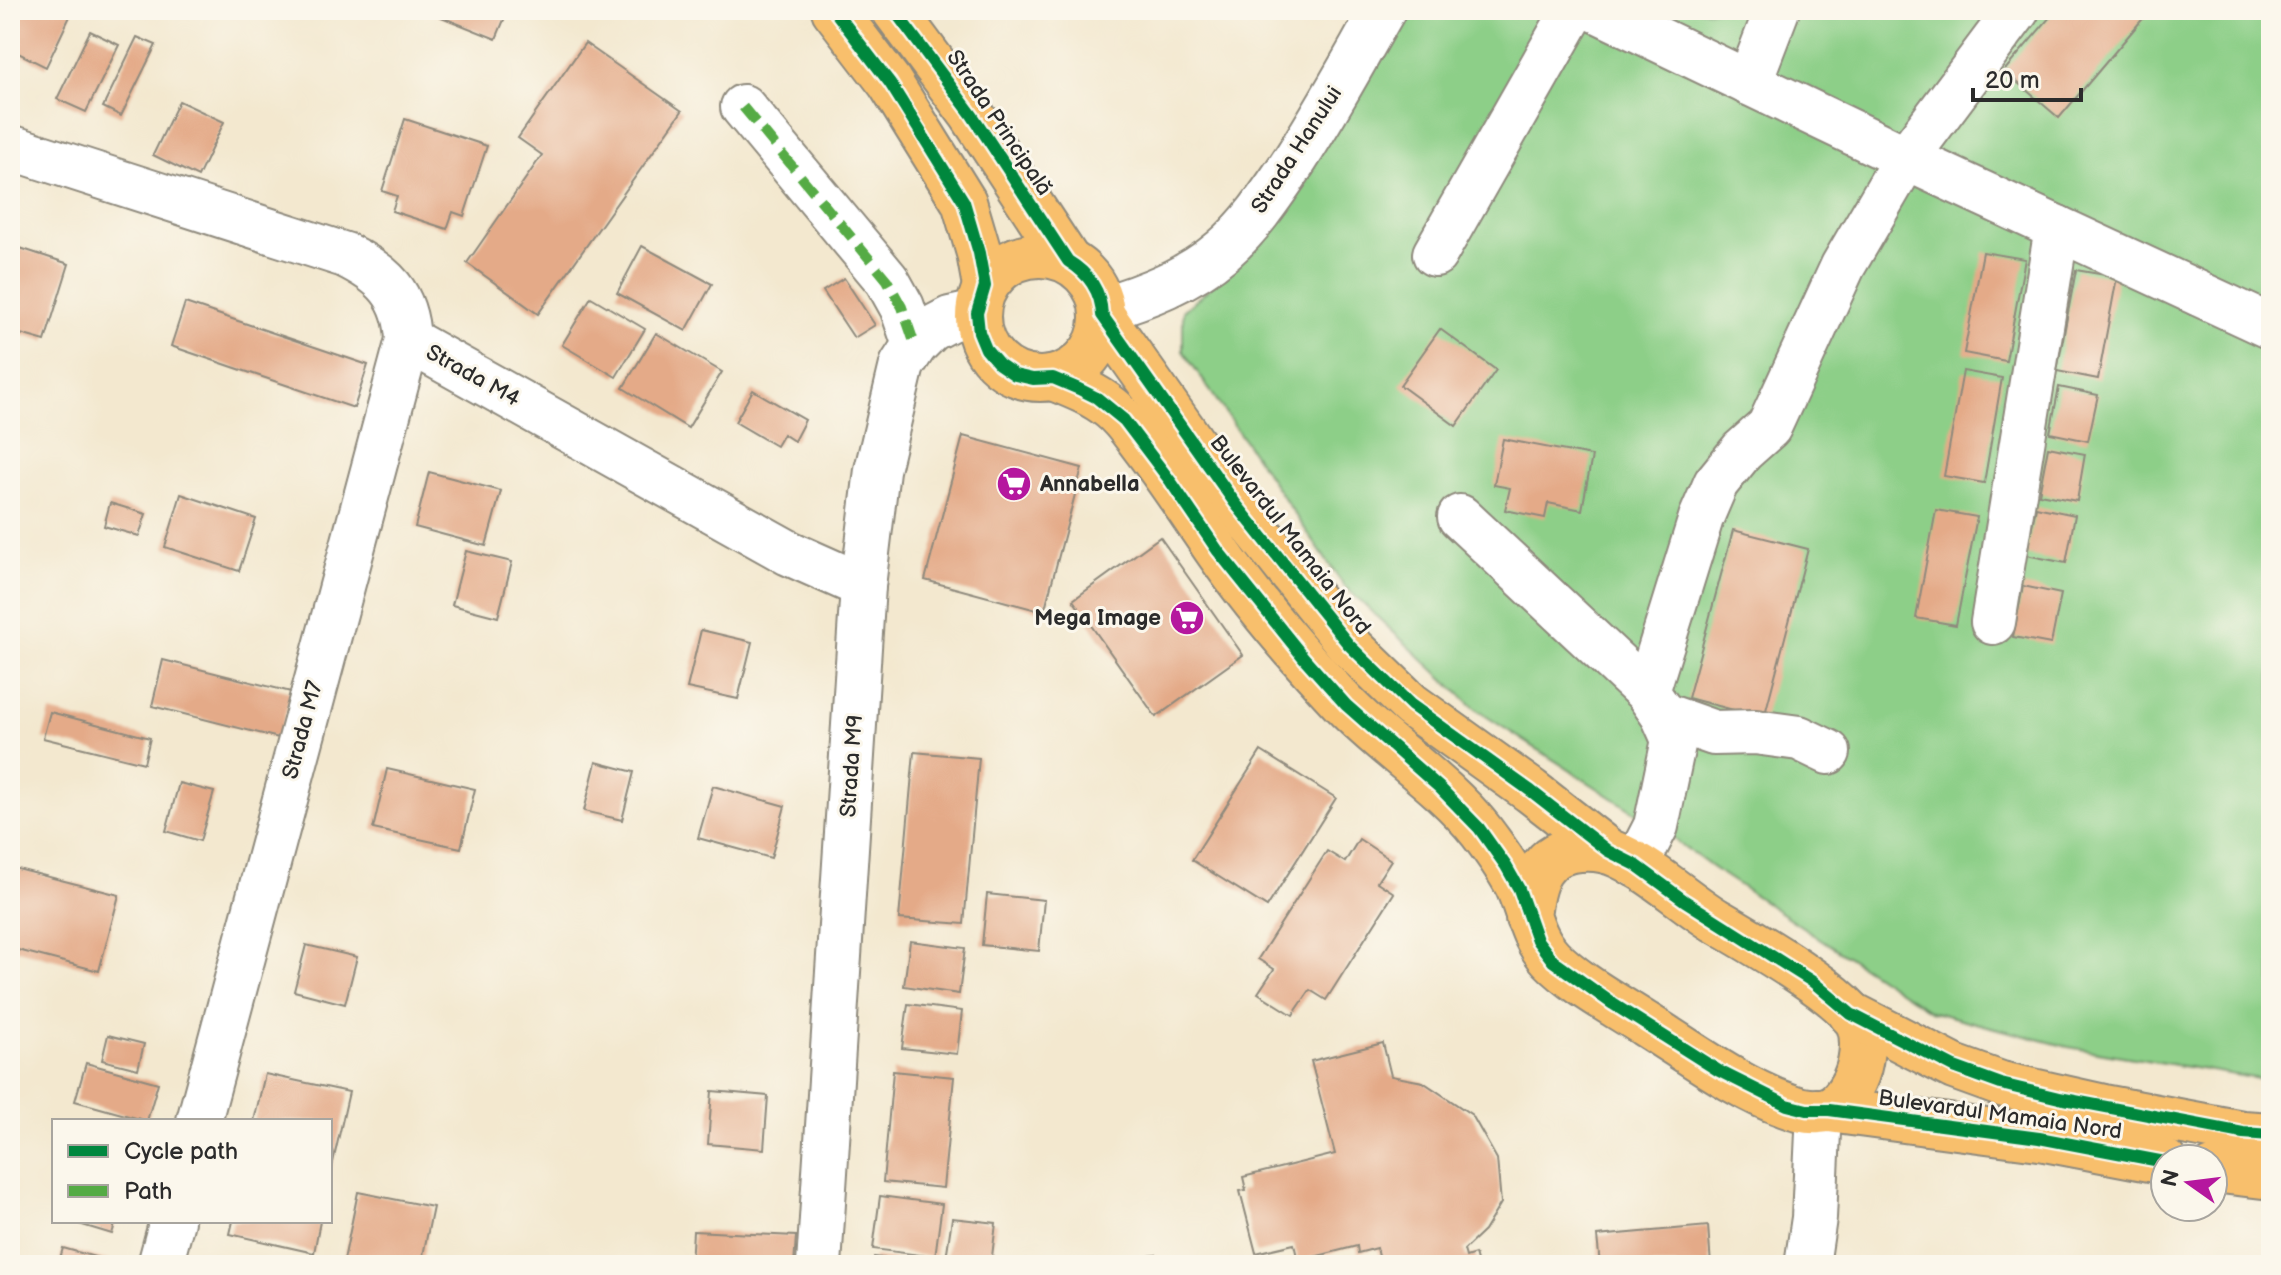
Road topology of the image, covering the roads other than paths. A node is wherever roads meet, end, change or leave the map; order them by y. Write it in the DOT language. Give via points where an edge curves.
graph roads {
  1 [pos="834,10"];
  2 [pos="894,10"];
  3 [pos="1383,10"];
  4 [pos="1574,10"];
  5 [pos="1597,10"];
  6 [pos="1777,10"];
  7 [pos="2017,10"];
  8 [pos="1749,83"];
  9 [pos="743,107"];
  10 [pos="10,147"];
  11 [pos="1906,158"];
  12 [pos="2057,228"];
  13 [pos="1435,254"];
  14 [pos="1068,261"];
  15 [pos="981,299"];
  16 [pos="1102,312"];
  17 [pos="2271,327"];
  18 [pos="408,340"];
  19 [pos="915,345"];
  20 [pos="1053,378"];
  21 [pos="1460,517"];
  22 [pos="863,586"];
  23 [pos="1993,622"];
  24 [pos="1655,704"];
  25 [pos="1828,752"];
  26 [pos="1622,858"];
  27 [pos="1528,918"];
  28 [pos="1851,1014"];
  29 [pos="1824,1110"];
  30 [pos="200,1119"];
  31 [pos="2271,1135"];
  32 [pos="2149,1159"];
  33 [pos="2229,1172"];
  34 [pos="2271,1177"];
  35 [pos="171,1223"];
  36 [pos="160,1265"];
  37 [pos="819,1265"];
  38 [pos="1807,1265"];
  1 -- 15 [label="main road" via="890,83 964,202 974,229"];
  2 -- 14 [label="main road, Strada Principală" via="972,115"];
  3 -- 16 [label="street, Strada Hanului" via="1300,152 1266,203 1224,250 1186,276"];
  4 -- 13 [label="street"];
  5 -- 8 [label="street"];
  6 -- 8 [label="street"];
  7 -- 11 [label="street"];
  8 -- 11 [label="street"];
  9 -- 19 [label="street" via="887,280"];
  10 -- 18 [label="street, Strada M4" via="356,260 386,281 398,297 407,318"];
  11 -- 12 [label="street"];
  11 -- 24 [label="street" via="1843,266 1769,427 1716,483 1701,518"];
  12 -- 17 [label="street"];
  12 -- 23 [label="street"];
  14 -- 15 [label="main road" via="1037,254 1007,263"];
  14 -- 16 [label="main road" via="1088,277"];
  15 -- 19 [label="street, Strada M9"];
  15 -- 20 [label="main road" via="982,341 999,364 1015,375"];
  16 -- 20 [label="main road" via="1101,332 1083,362"];
  16 -- 26 [label="main road, Bulevardul Mamaia Nord" via="1235,503 1349,645 1411,705"];
  18 -- 22 [label="street, Strada M4" via="789,553"];
  18 -- 30 [label="street, Strada M7"];
  19 -- 22 [label="street, Strada M9" via="902,365 877,470"];
  20 -- 27 [label="main road" via="1097,398 1124,420 1218,551 1304,658 1346,705 1479,828 1519,889"];
  21 -- 24 [label="street"];
  22 -- 37 [label="street, Strada M9"];
  24 -- 25 [label="street" via="1714,733 1799,738"];
  24 -- 26 [label="street" via="1674,740 1667,780 1656,826"];
  26 -- 27 [label="main road" via="1567,850 1549,859 1537,873"];
  26 -- 28 [label="main road, Bulevardul Mamaia Nord" via="1813,982"];
  27 -- 29 [label="main road, Bulevardul Mamaia Nord" via="1553,961 1613,1004 1757,1091 1787,1105"];
  28 -- 29 [label="main road" via="1862,1043 1856,1077 1846,1095"];
  28 -- 31 [label="main road, Bulevardul Mamaia Nord" via="1941,1061 2001,1084"];
  29 -- 32 [label="main road, Bulevardul Mamaia Nord" via="2039,1138"];
  29 -- 38 [label="street"];
  33 -- 34 [label="main road"];
  35 -- 36 [label="street"];
}
